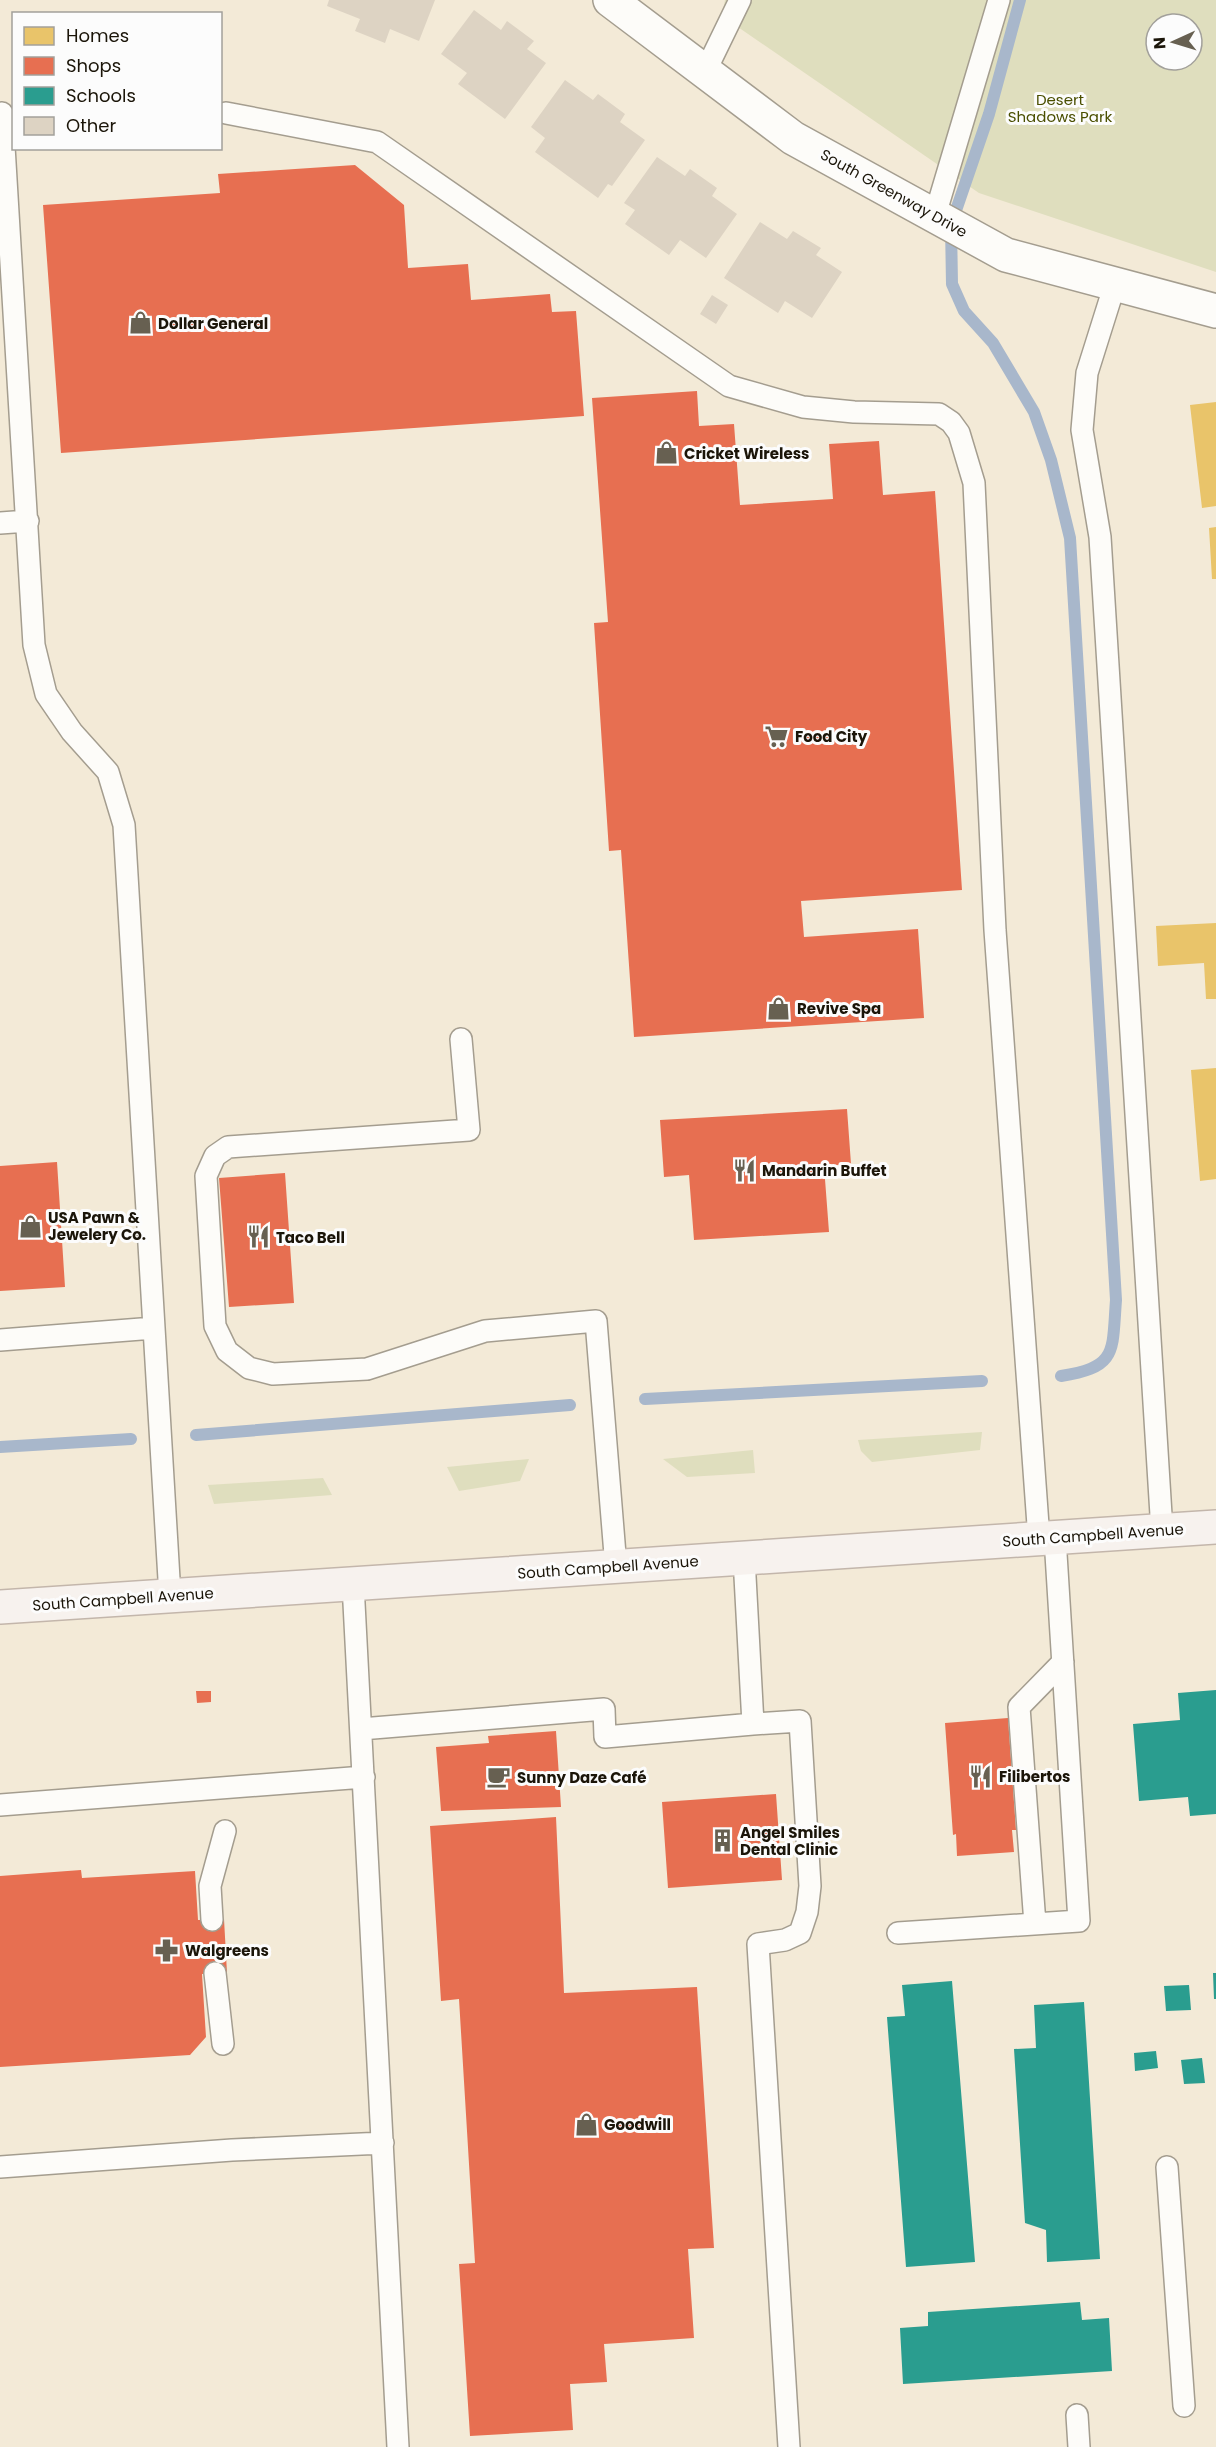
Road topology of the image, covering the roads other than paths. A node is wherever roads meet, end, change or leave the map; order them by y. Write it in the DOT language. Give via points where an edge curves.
graph roads {
  1 [pos="610,0"];
  2 [pos="740,0"];
  3 [pos="999,0"];
  4 [pos="705,72"];
  5 [pos="226,112"];
  6 [pos="2,113"];
  7 [pos="935,215"];
  8 [pos="1115,284"];
  9 [pos="1216,311"];
  10 [pos="28,521"];
  11 [pos="0,523"];
  12 [pos="461,1039"];
  13 [pos="154,1328"];
  14 [pos="0,1340"];
  15 [pos="1216,1527"];
  16 [pos="1162,1531"];
  17 [pos="1047,1538"];
  18 [pos="744,1558"];
  19 [pos="616,1567"];
  20 [pos="353,1584"];
  21 [pos="170,1596"];
  22 [pos="0,1607"];
  23 [pos="1063,1662"];
  24 [pos="753,1724"];
  25 [pos="361,1729"];
  26 [pos="364,1777"];
  27 [pos="0,1804"];
  28 [pos="225,1831"];
  29 [pos="212,1920"];
  30 [pos="1035,1924"];
  31 [pos="898,1933"];
  32 [pos="215,1973"];
  33 [pos="223,2044"];
  34 [pos="383,2143"];
  35 [pos="0,2168"];
  36 [pos="1167,2168"];
  37 [pos="1184,2406"];
  38 [pos="1077,2415"];
  39 [pos="398,2447"];
  40 [pos="789,2447"];
  41 [pos="1079,2447"];
  1 -- 4 [label="street, South Greenway Drive"];
  2 -- 4 [label="lane"];
  3 -- 7 [label="lane"];
  4 -- 7 [label="street, South Greenway Drive" via="793,138"];
  5 -- 17 [label="lane" via="377,142 729,386 803,407 939,414 959,433 974,483 995,930"];
  6 -- 10 [label="lane"];
  7 -- 8 [label="street, South Greenway Drive" via="1005,255"];
  8 -- 9 [label="street, South Greenway Drive"];
  8 -- 16 [label="lane" via="1087,373 1082,430 1100,537"];
  10 -- 11 [label="lane"];
  10 -- 13 [label="lane" via="34,645 46,694 72,732 108,772 124,825"];
  12 -- 19 [label="lane" via="469,1130 228,1147 215,1156 206,1176 215,1326 227,1351 249,1368 273,1374 367,1369 485,1331 596,1321"];
  13 -- 14 [label="lane"];
  13 -- 21 [label="lane"];
  15 -- 16 [label="main road, South Campbell Avenue"];
  16 -- 17 [label="main road, South Campbell Avenue"];
  17 -- 18 [label="main road, South Campbell Avenue"];
  17 -- 23 [label="lane"];
  18 -- 19 [label="main road, South Campbell Avenue"];
  18 -- 24 [label="lane"];
  19 -- 20 [label="main road, South Campbell Avenue"];
  20 -- 21 [label="main road, South Campbell Avenue"];
  20 -- 25 [label="lane"];
  21 -- 22 [label="main road, South Campbell Avenue"];
  23 -- 30 [label="lane" via="1020,1707"];
  23 -- 30 [label="lane" via="1079,1920"];
  24 -- 25 [label="lane" via="605,1737 604,1709"];
  24 -- 40 [label="lane" via="800,1721 810,1886 800,1933 785,1941 758,1944"];
  25 -- 26 [label="lane"];
  26 -- 27 [label="lane"];
  26 -- 34 [label="lane"];
  28 -- 29 [label="lane" via="210,1886"];
  30 -- 31 [label="lane"];
  32 -- 33 [label="lane"];
  34 -- 35 [label="lane"];
  34 -- 39 [label="lane"];
  36 -- 37 [label="lane"];
  38 -- 41 [label="lane"];
}
